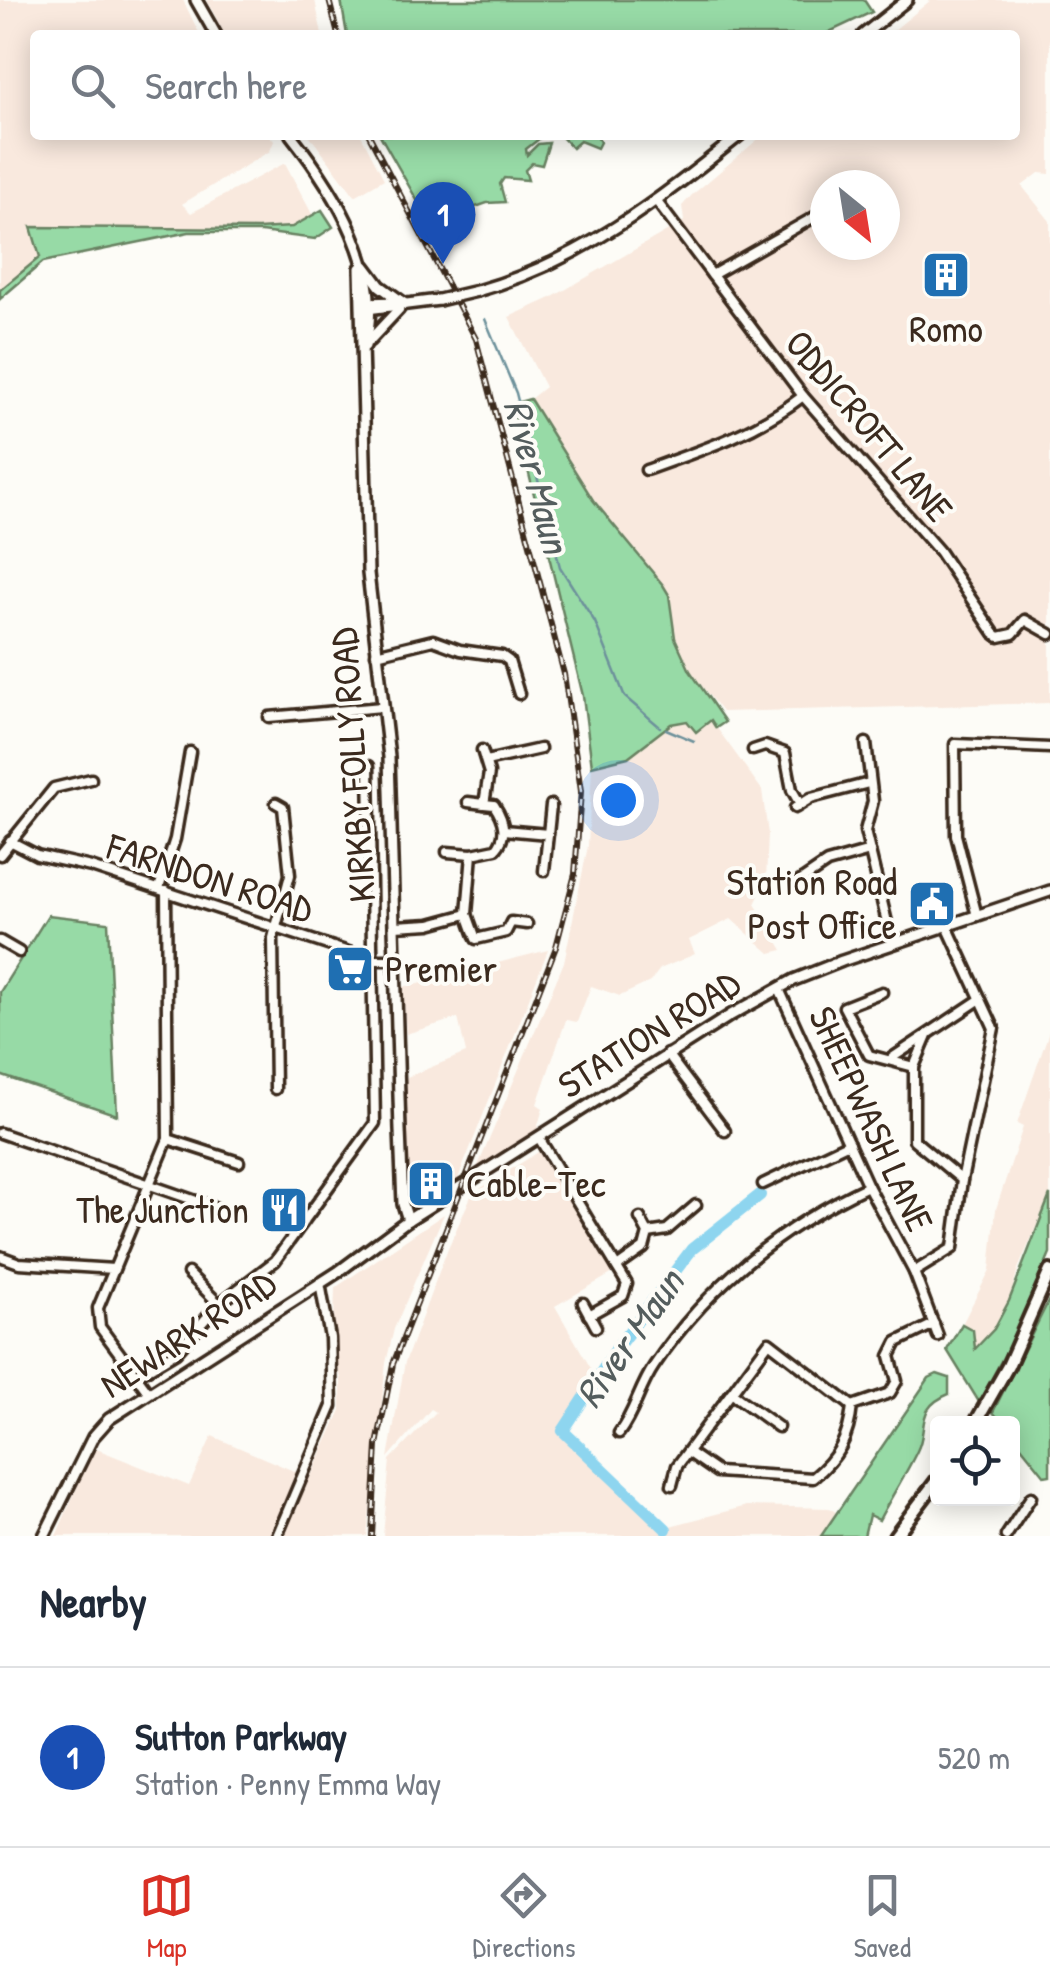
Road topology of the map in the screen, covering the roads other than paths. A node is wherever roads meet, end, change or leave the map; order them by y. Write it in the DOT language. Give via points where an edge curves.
graph roads {
  1 [pos="196,0"];
  2 [pos="907,0"];
  3 [pos="213,30"];
  4 [pos="869,30"];
  5 [pos="295,140"];
  6 [pos="734,140"];
  7 [pos="657,202"];
  8 [pos="810,220"];
  9 [pos="358,256"];
  10 [pos="712,276"];
  11 [pos="405,304"];
  12 [pos="366,306"];
  13 [pos="364,348"];
  14 [pos="803,396"];
  15 [pos="646,470"];
  16 [pos="1050,634"];
  17 [pos="376,654"];
  18 [pos="519,694"];
  19 [pos="382,707"];
  20 [pos="269,717"];
  21 [pos="866,742"];
  22 [pos="794,745"];
  23 [pos="1050,748"];
  24 [pos="540,749"];
  25 [pos="482,750"];
  26 [pos="753,750"];
  27 [pos="190,752"];
  28 [pos="784,753"];
  29 [pos="486,761"];
  30 [pos="369,766"];
  31 [pos="92,778"];
  32 [pos="869,783"];
  33 [pos="468,802"];
  34 [pos="276,803"];
  35 [pos="484,804"];
  36 [pos="551,806"];
  37 [pos="504,830"];
  38 [pos="548,834"];
  39 [pos="10,842"];
  40 [pos="870,851"];
  41 [pos="447,852"];
  42 [pos="472,854"];
  43 [pos="0,855"];
  44 [pos="544,871"];
  45 [pos="800,882"];
  46 [pos="162,889"];
  47 [pos="1050,891"];
  48 [pos="466,914"];
  49 [pos="978,916"];
  50 [pos="527,924"];
  51 [pos="394,926"];
  52 [pos="947,926"];
  53 [pos="275,928"];
  54 [pos="0,941"];
  55 [pos="892,943"];
  56 [pos="19,952"];
  57 [pos="373,960"];
  58 [pos="396,960"];
  59 [pos="779,990"];
  60 [pos="882,992"];
  61 [pos="979,1000"];
  62 [pos="927,1036"];
  63 [pos="667,1054"];
  64 [pos="892,1058"];
  65 [pos="914,1066"];
  66 [pos="276,1088"];
  67 [pos="725,1131"];
  68 [pos="0,1132"];
  69 [pos="540,1138"];
  70 [pos="168,1139"];
  71 [pos="849,1143"];
  72 [pos="239,1162"];
  73 [pos="962,1180"];
  74 [pos="762,1184"];
  75 [pos="151,1185"];
  76 [pos="868,1186"];
  77 [pos="320,1201"];
  78 [pos="696,1205"];
  79 [pos="231,1213"];
  80 [pos="640,1218"];
  81 [pos="408,1220"];
  82 [pos="648,1233"];
  83 [pos="0,1256"];
  84 [pos="617,1267"];
  85 [pos="114,1269"];
  86 [pos="1050,1271"];
  87 [pos="914,1272"];
  88 [pos="188,1273"];
  89 [pos="320,1284"];
  90 [pos="219,1304"];
  91 [pos="582,1304"];
  92 [pos="589,1315"];
  93 [pos="934,1324"];
  94 [pos="596,1327"];
  95 [pos="938,1336"];
  96 [pos="136,1376"];
  97 [pos="148,1392"];
  98 [pos="731,1393"];
  99 [pos="852,1406"];
  100 [pos="980,1416"];
  101 [pos="616,1420"];
  102 [pos="778,1427"];
  103 [pos="688,1452"];
  104 [pos="672,1485"];
  105 [pos="930,1490"];
  106 [pos="1031,1497"];
  107 [pos="1020,1504"];
  108 [pos="1023,1506"];
  109 [pos="44,1536"];
  110 [pos="278,1536"];
  111 [pos="895,1536"];
  112 [pos="1006,1536"];
  1 -- 3 [label="main road"];
  2 -- 4 [label="main road"];
  5 -- 9 [label="main road" via="337,200"];
  6 -- 7 [label="main road"];
  7 -- 10 [label="street, ODDICROFT LANE"];
  7 -- 11 [label="main road, bridge" via="587,248 476,291"];
  8 -- 10 [label="street"];
  9 -- 11 [label="main road" via="380,286"];
  9 -- 12 [label="main road"];
  10 -- 14 [label="street, ODDICROFT LANE"];
  11 -- 12 [label="main road"];
  11 -- 13 [label="main road"];
  12 -- 13 [label="main road, KIRKBY FOLLY ROAD"];
  13 -- 17 [label="main road, KIRKBY FOLLY ROAD"];
  14 -- 15 [label="street" via="732,440"];
  14 -- 16 [label="street, ODDICROFT LANE" via="939,551 994,634 1013,634 1025,620"];
  17 -- 18 [label="street" via="434,640 502,656"];
  17 -- 19 [label="main road, KIRKBY FOLLY ROAD"];
  19 -- 20 [label="street"];
  19 -- 51 [label="main road, KIRKBY FOLLY ROAD"];
  21 -- 32 [label="street"];
  22 -- 28 [label="street"];
  23 -- 49 [label="street" via="955,744 956,835"];
  24 -- 29 [label="street"];
  25 -- 29 [label="street"];
  26 -- 28 [label="street" via="765,746"];
  27 -- 46 [label="street"];
  28 -- 32 [label="street" via="798,806"];
  29 -- 35 [label="street"];
  30 -- 57 [label="street, KIRKBY FOLLY ROAD"];
  31 -- 39 [label="street" via="54,788"];
  32 -- 40 [label="street"];
  33 -- 35 [label="street"];
  34 -- 53 [label="street" via="283,807 290,875"];
  35 -- 37 [label="street" via="494,805"];
  36 -- 38 [label="street"];
  37 -- 38 [label="street"];
  37 -- 42 [label="street" via="496,849"];
  38 -- 44 [label="street"];
  39 -- 43 [label="street"];
  39 -- 46 [label="street, FARNDON ROAD" via="37,856"];
  40 -- 45 [label="street" via="828,862"];
  40 -- 55 [label="street"];
  41 -- 42 [label="street"];
  42 -- 48 [label="street"];
  46 -- 53 [label="street, FARNDON ROAD"];
  46 -- 70 [label="street"];
  47 -- 49 [label="main road, STATION ROAD"];
  48 -- 50 [label="street" via="476,939 506,932 511,922"];
  48 -- 51 [label="street"];
  49 -- 52 [label="main road, STATION ROAD"];
  51 -- 58 [label="main road, KIRKBY FOLLY ROAD"];
  52 -- 55 [label="main road, STATION ROAD"];
  52 -- 61 [label="street"];
  53 -- 57 [label="street, FARNDON ROAD"];
  53 -- 66 [label="street"];
  54 -- 56 [label="street"];
  55 -- 59 [label="main road, STATION ROAD"];
  57 -- 58 [label="street, FARNDON ROAD"];
  57 -- 77 [label="street, KIRKBY FOLLY ROAD" via="376,1123"];
  58 -- 81 [label="main road, KIRKBY FOLLY ROAD"];
  59 -- 63 [label="main road, STATION ROAD"];
  59 -- 71 [label="street, SHEEPWASH LANE"];
  60 -- 64 [label="street" via="844,1007 869,1054"];
  61 -- 62 [label="street"];
  61 -- 73 [label="street" via="994,1028"];
  62 -- 64 [label="street"];
  62 -- 65 [label="street"];
  63 -- 67 [label="street"];
  63 -- 69 [label="main road, STATION ROAD"];
  64 -- 65 [label="street"];
  65 -- 73 [label="street" via="914,1140"];
  68 -- 75 [label="street"];
  69 -- 81 [label="main road, STATION ROAD"];
  69 -- 84 [label="street"];
  70 -- 72 [label="street"];
  70 -- 75 [label="street"];
  71 -- 74 [label="street"];
  71 -- 76 [label="street, SHEEPWASH LANE"];
  73 -- 87 [label="street" via="953,1248"];
  75 -- 79 [label="street"];
  75 -- 85 [label="street"];
  76 -- 87 [label="street, SHEEPWASH LANE"];
  76 -- 101 [label="street" via="790,1227 744,1262 657,1362 621,1430"];
  77 -- 90 [label="street, NEWARK ROAD" via="274,1261"];
  78 -- 82 [label="street" via="667,1230"];
  80 -- 82 [label="street"];
  81 -- 89 [label="main road, NEWARK ROAD"];
  82 -- 84 [label="street" via="644,1248"];
  83 -- 85 [label="street"];
  84 -- 92 [label="street" via="623,1296"];
  85 -- 96 [label="street" via="98,1308 100,1327"];
  86 -- 100 [label="highway"];
  87 -- 93 [label="street, SHEEPWASH LANE"];
  88 -- 90 [label="street"];
  89 -- 97 [label="main road, NEWARK ROAD"];
  89 -- 110 [label="street" via="332,1406"];
  90 -- 96 [label="street, NEWARK ROAD" via="176,1352"];
  91 -- 92 [label="street"];
  92 -- 94 [label="street"];
  93 -- 95 [label="street, SHEEPWASH LANE"];
  93 -- 99 [label="street" via="897,1342 890,1356 897,1381 890,1392"];
  96 -- 97 [label="street"];
  97 -- 109 [label="main road, NEWARK ROAD" via="93,1437"];
  98 -- 99 [label="street" via="770,1342"];
  98 -- 102 [label="street"];
  98 -- 103 [label="street"];
  99 -- 103 [label="street" via="836,1459 813,1478 718,1472"];
  103 -- 104 [label="street"];
  105 -- 111 [label="highway"];
  106 -- 108 [label="street"];
  107 -- 108 [label="street"];
  108 -- 112 [label="street"];
}
